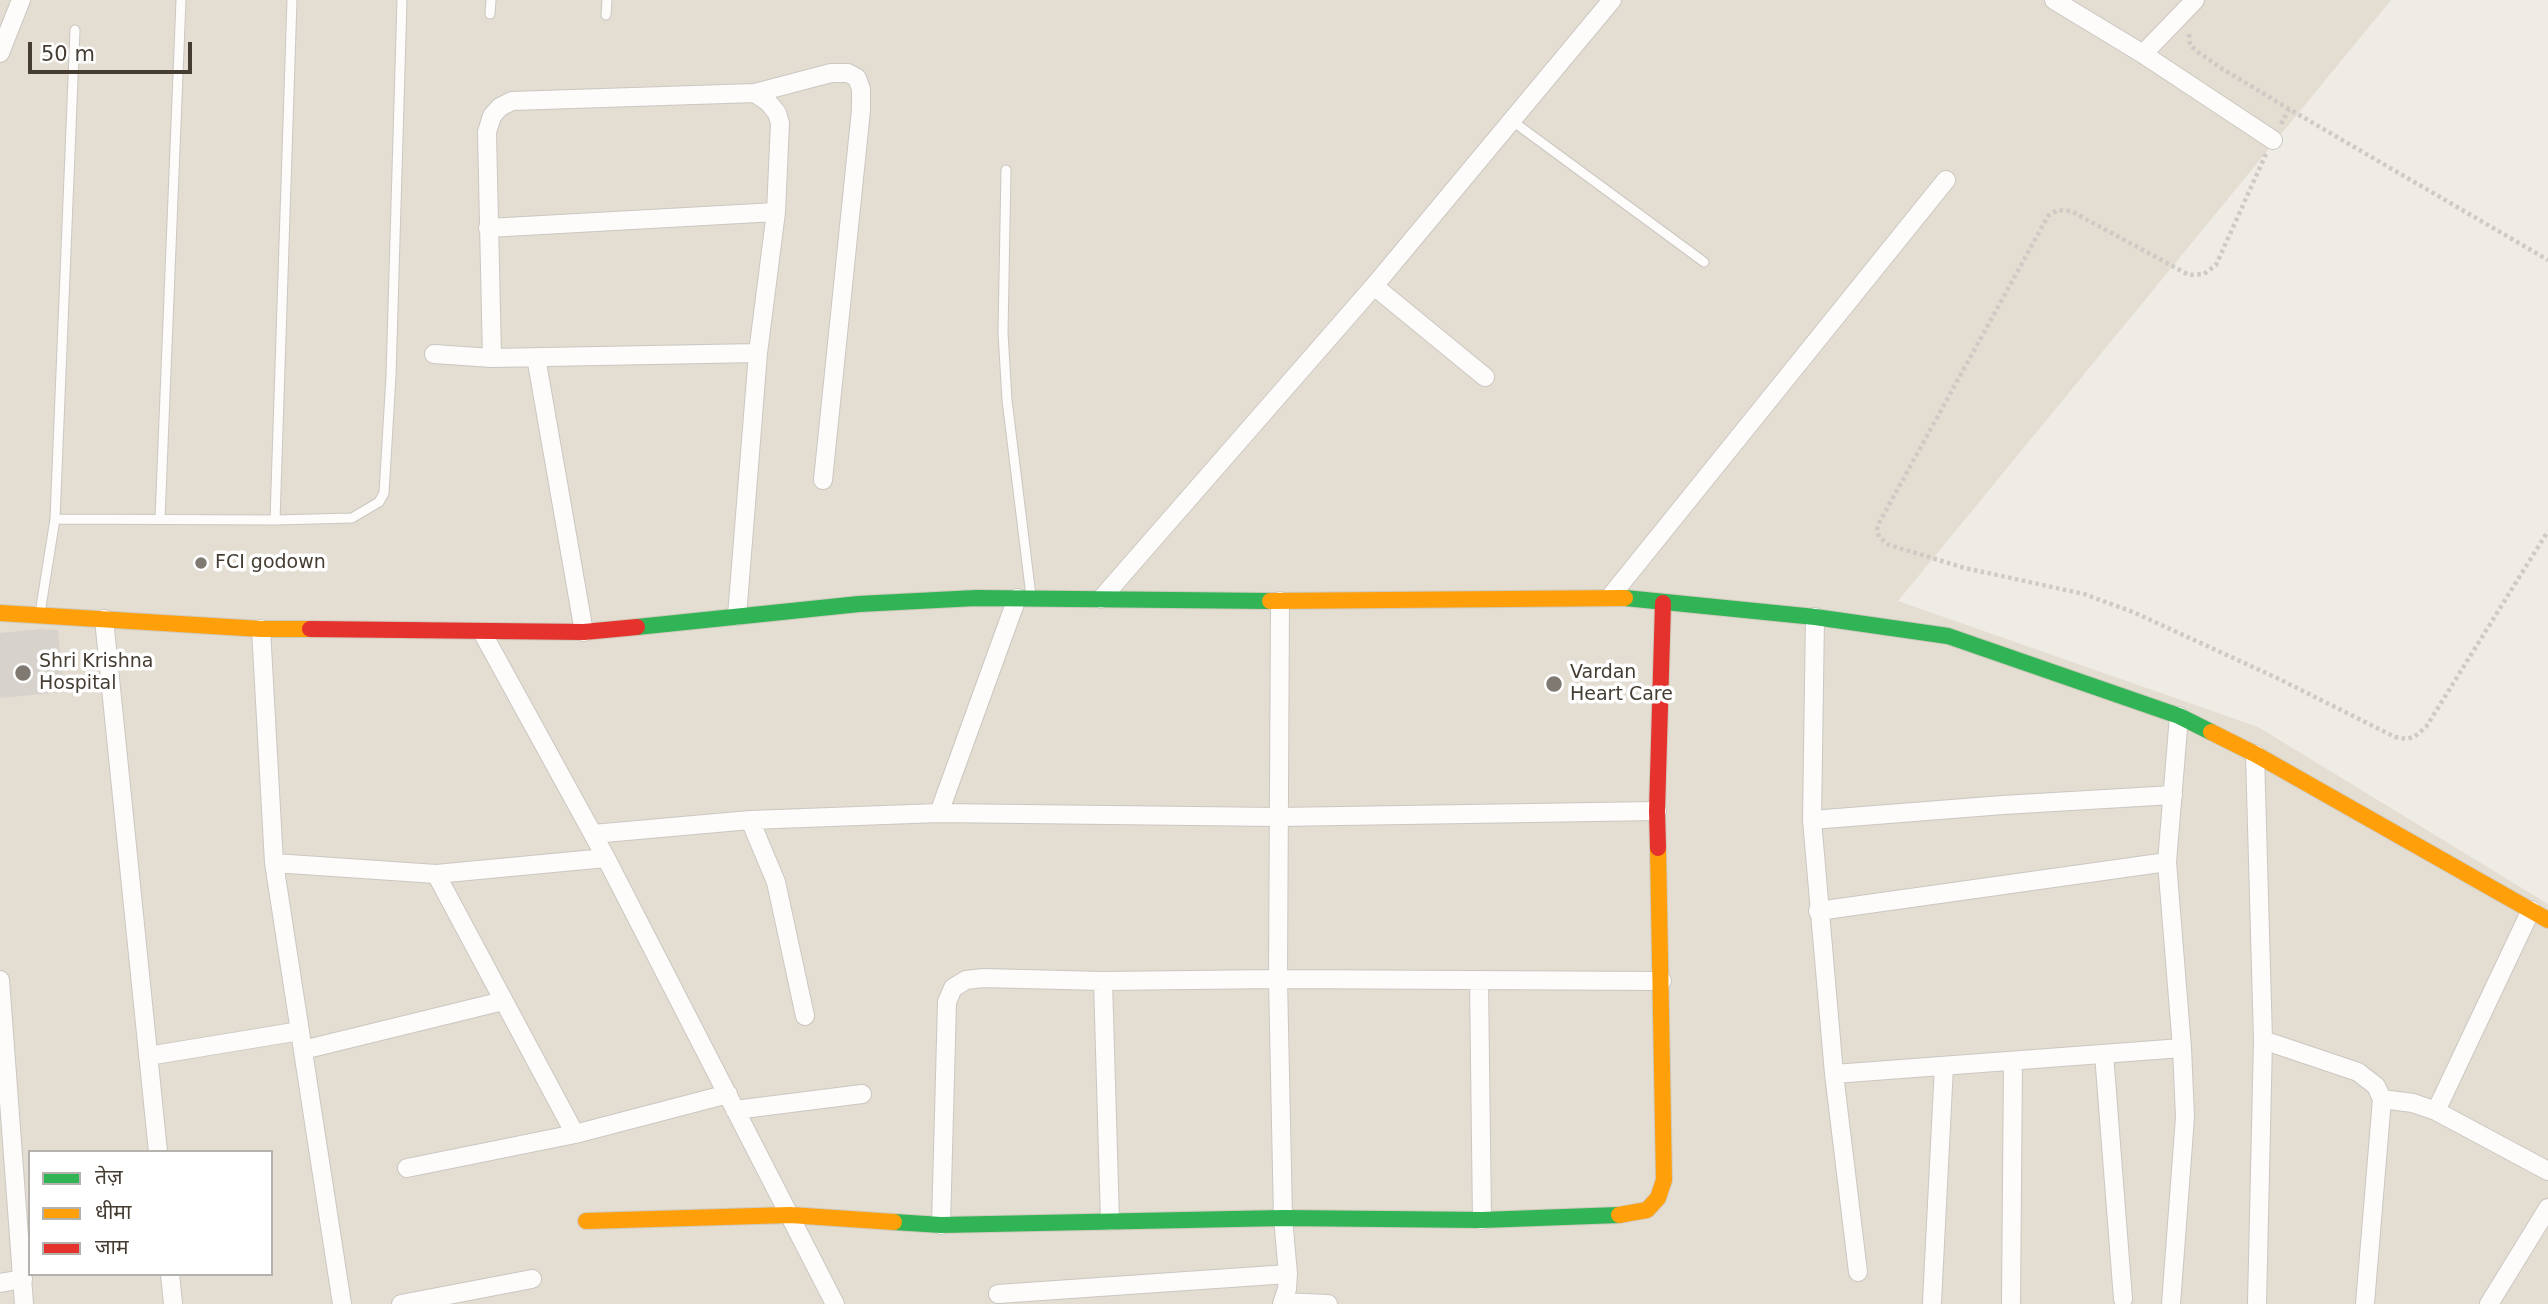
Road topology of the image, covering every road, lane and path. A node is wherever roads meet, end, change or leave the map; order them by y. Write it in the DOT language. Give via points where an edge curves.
graph roads {
  1 [pos="20,0"];
  2 [pos="181,0"];
  3 [pos="292,0"];
  4 [pos="402,0"];
  5 [pos="491,0"];
  6 [pos="607,0"];
  7 [pos="1612,0"];
  8 [pos="2054,0"];
  9 [pos="2195,0"];
  10 [pos="490,14"];
  11 [pos="606,15"];
  12 [pos="2191,28"];
  13 [pos="75,30"];
  14 [pos="0,52"];
  15 [pos="2143,54"];
  16 [pos="755,93"];
  17 [pos="2289,109"];
  18 [pos="1511,120"];
  19 [pos="2273,140"];
  20 [pos="1006,170"];
  21 [pos="1946,180"];
  22 [pos="776,212"];
  23 [pos="488,229"];
  24 [pos="2548,260"];
  25 [pos="1704,261"];
  26 [pos="1374,286"];
  27 [pos="758,353"];
  28 [pos="434,354"];
  29 [pos="536,357"];
  30 [pos="492,358"];
  31 [pos="1485,377"];
  32 [pos="823,480"];
  33 [pos="55,519"];
  34 [pos="160,519"];
  35 [pos="275,520"];
  36 [pos="2548,530"];
  37 [pos="1610,597"];
  38 [pos="1024,598"];
  39 [pos="1101,599"];
  40 [pos="1280,601"];
  41 [pos="1663,603"];
  42 [pos="0,613"];
  43 [pos="40,614"];
  44 [pos="737,616"];
  45 [pos="1815,617"];
  46 [pos="104,619"];
  47 [pos="261,629"];
  48 [pos="482,632"];
  49 [pos="583,632"];
  50 [pos="2179,716"];
  51 [pos="2255,754"];
  52 [pos="2172,795"];
  53 [pos="1657,811"];
  54 [pos="939,813"];
  55 [pos="1278,817"];
  56 [pos="750,820"];
  57 [pos="1812,820"];
  58 [pos="593,834"];
  59 [pos="606,858"];
  60 [pos="2167,862"];
  61 [pos="274,863"];
  62 [pos="436,874"];
  63 [pos="2531,910"];
  64 [pos="1818,911"];
  65 [pos="2548,920"];
  66 [pos="1278,979"];
  67 [pos="0,980"];
  68 [pos="1103,981"];
  69 [pos="1479,981"];
  70 [pos="1662,981"];
  71 [pos="503,1001"];
  72 [pos="805,1016"];
  73 [pos="300,1031"];
  74 [pos="2263,1041"];
  75 [pos="2182,1048"];
  76 [pos="303,1050"];
  77 [pos="2104,1054"];
  78 [pos="148,1056"];
  79 [pos="2013,1061"];
  80 [pos="1944,1066"];
  81 [pos="1833,1074"];
  82 [pos="862,1094"];
  83 [pos="2382,1099"];
  84 [pos="731,1102"];
  85 [pos="2437,1111"];
  86 [pos="575,1134"];
  87 [pos="158,1150"];
  88 [pos="407,1168"];
  89 [pos="2548,1171"];
  90 [pos="2548,1208"];
  91 [pos="790,1215"];
  92 [pos="1283,1218"];
  93 [pos="1482,1220"];
  94 [pos="586,1221"];
  95 [pos="1110,1221"];
  96 [pos="941,1225"];
  97 [pos="1858,1272"];
  98 [pos="1288,1274"];
  99 [pos="170,1276"];
  100 [pos="23,1279"];
  101 [pos="532,1279"];
  102 [pos="0,1283"];
  103 [pos="998,1294"];
  104 [pos="2123,1299"];
  105 [pos="1932,1302"];
  106 [pos="1282,1303"];
  107 [pos="24,1304"];
  108 [pos="173,1304"];
  109 [pos="342,1304"];
  110 [pos="401,1304"];
  111 [pos="835,1304"];
  112 [pos="1328,1304"];
  113 [pos="2011,1304"];
  114 [pos="2171,1304"];
  115 [pos="2257,1304"];
  116 [pos="2365,1304"];
  117 [pos="2489,1304"];
  1 -- 14 [label="street"];
  2 -- 34 [label="lane"];
  3 -- 35 [label="lane"];
  4 -- 35 [label="lane" via="384,493 379,502 352,517"];
  5 -- 10 [label="lane"];
  6 -- 11 [label="lane"];
  7 -- 18 [label="street"];
  8 -- 15 [label="street"];
  9 -- 15 [label="street"];
  12 -- 17 [label="path" via="2190,45 2198,52"];
  13 -- 33 [label="lane"];
  15 -- 19 [label="street"];
  16 -- 22 [label="street" via="768,102 780,123"];
  16 -- 23 [label="street" via="512,101 500,107 487,132"];
  16 -- 32 [label="street" via="831,73 848,73 857,78 861,89"];
  17 -- 19 [label="path"];
  17 -- 24 [label="path"];
  18 -- 25 [label="lane"];
  18 -- 26 [label="street"];
  19 -- 36 [label="path" via="2216,265 2203,274 2189,275 2071,211 2057,210 2048,216 1879,523 1879,537 1889,545 1965,568 2084,594 2133,612 2406,739 2426,727"];
  20 -- 38 [label="lane" via="1003,333"];
  21 -- 37 [label="street"];
  22 -- 23 [label="street"];
  22 -- 27 [label="street"];
  23 -- 30 [label="street"];
  26 -- 31 [label="street"];
  26 -- 39 [label="street"];
  27 -- 29 [label="street"];
  27 -- 44 [label="street"];
  28 -- 30 [label="street"];
  29 -- 30 [label="street"];
  29 -- 49 [label="street"];
  33 -- 34 [label="lane"];
  33 -- 43 [label="lane"];
  34 -- 35 [label="lane"];
  37 -- 40 [label="street"];
  37 -- 41 [label="street"];
  38 -- 39 [label="street"];
  38 -- 44 [label="street" via="859,604"];
  38 -- 54 [label="street"];
  39 -- 40 [label="street"];
  40 -- 55 [label="street"];
  41 -- 45 [label="street"];
  41 -- 53 [label="street"];
  42 -- 43 [label="street"];
  43 -- 46 [label="street"];
  44 -- 49 [label="street"];
  45 -- 50 [label="street" via="1948,636"];
  45 -- 57 [label="street"];
  46 -- 47 [label="street"];
  46 -- 78 [label="street"];
  47 -- 48 [label="street"];
  47 -- 61 [label="street"];
  48 -- 49 [label="street"];
  48 -- 58 [label="street"];
  50 -- 51 [label="street"];
  50 -- 52 [label="street"];
  51 -- 63 [label="street"];
  51 -- 74 [label="street"];
  52 -- 57 [label="street"];
  52 -- 60 [label="street"];
  53 -- 55 [label="street"];
  53 -- 70 [label="street"];
  54 -- 55 [label="street"];
  54 -- 56 [label="street"];
  55 -- 66 [label="street"];
  56 -- 58 [label="street"];
  56 -- 72 [label="street" via="776,882"];
  57 -- 64 [label="street"];
  58 -- 59 [label="street"];
  59 -- 62 [label="street"];
  59 -- 84 [label="street"];
  60 -- 64 [label="street"];
  60 -- 75 [label="street"];
  61 -- 62 [label="street"];
  61 -- 73 [label="street"];
  62 -- 71 [label="street"];
  63 -- 65 [label="street"];
  63 -- 85 [label="street"];
  64 -- 81 [label="street"];
  66 -- 68 [label="street"];
  66 -- 69 [label="street"];
  66 -- 92 [label="street"];
  67 -- 100 [label="street"];
  68 -- 95 [label="street"];
  68 -- 96 [label="street" via="983,978 953,988 947,1002"];
  69 -- 70 [label="street"];
  69 -- 93 [label="street"];
  70 -- 93 [label="street" via="1664,1180 1658,1198 1647,1210 1631,1214"];
  71 -- 76 [label="street"];
  71 -- 86 [label="street"];
  73 -- 76 [label="street"];
  73 -- 78 [label="street"];
  74 -- 83 [label="street" via="2358,1072"];
  74 -- 115 [label="street"];
  75 -- 77 [label="street"];
  75 -- 114 [label="street" via="2185,1117"];
  76 -- 109 [label="street"];
  77 -- 79 [label="street"];
  77 -- 104 [label="street"];
  78 -- 87 [label="street"];
  79 -- 80 [label="street"];
  79 -- 113 [label="street"];
  80 -- 81 [label="street"];
  80 -- 105 [label="street"];
  81 -- 97 [label="street"];
  82 -- 84 [label="street"];
  83 -- 85 [label="street"];
  83 -- 116 [label="street"];
  84 -- 86 [label="street"];
  84 -- 91 [label="street"];
  85 -- 89 [label="street"];
  86 -- 88 [label="street"];
  90 -- 117 [label="street"];
  91 -- 94 [label="street"];
  91 -- 96 [label="street"];
  91 -- 111 [label="street"];
  92 -- 93 [label="street"];
  92 -- 95 [label="street"];
  92 -- 98 [label="street"];
  95 -- 96 [label="street"];
  98 -- 103 [label="street"];
  98 -- 106 [label="street"];
  99 -- 108 [label="street"];
  100 -- 102 [label="street"];
  100 -- 107 [label="street"];
  101 -- 110 [label="street"];
  106 -- 112 [label="street"];
}
